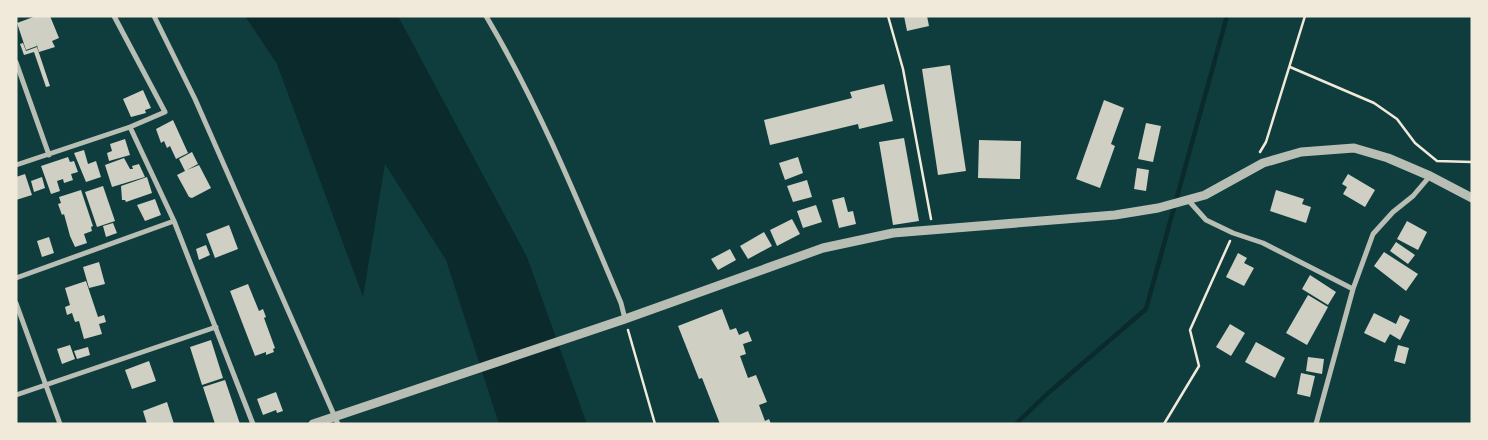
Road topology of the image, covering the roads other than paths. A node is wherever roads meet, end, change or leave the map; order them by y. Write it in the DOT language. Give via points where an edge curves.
graph roads {
  1 [pos="114,16"];
  2 [pos="154,16"];
  3 [pos="486,16"];
  4 [pos="16,62"];
  5 [pos="130,127"];
  6 [pos="49,155"];
  7 [pos="16,165"];
  8 [pos="1430,176"];
  9 [pos="1472,198"];
  10 [pos="1189,201"];
  11 [pos="174,221"];
  12 [pos="16,278"];
  13 [pos="1353,289"];
  14 [pos="16,303"];
  15 [pos="622,320"];
  16 [pos="216,327"];
  17 [pos="46,386"];
  18 [pos="16,395"];
  19 [pos="338,420"];
  20 [pos="60,424"];
  21 [pos="253,424"];
  22 [pos="313,424"];
  23 [pos="1316,424"];
  1 -- 5 [label="street" via="165,112"];
  2 -- 19 [label="street" via="199,108"];
  3 -- 15 [label="street" via="507,52 566,175 621,303"];
  4 -- 6 [label="street"];
  5 -- 6 [label="street"];
  5 -- 11 [label="street"];
  6 -- 7 [label="street"];
  8 -- 9 [label="street"];
  8 -- 10 [label="street" via="1354,148 1301,152 1283,156"];
  8 -- 13 [label="street" via="1373,234"];
  10 -- 13 [label="street" via="1206,220 1263,243"];
  10 -- 15 [label="street" via="1137,212 893,233 823,248"];
  11 -- 12 [label="street"];
  11 -- 16 [label="street"];
  13 -- 23 [label="street"];
  14 -- 17 [label="street"];
  15 -- 19 [label="street" via="347,412"];
  16 -- 17 [label="street"];
  16 -- 21 [label="street"];
  17 -- 18 [label="street"];
  17 -- 20 [label="street"];
  19 -- 22 [label="street"];
}
